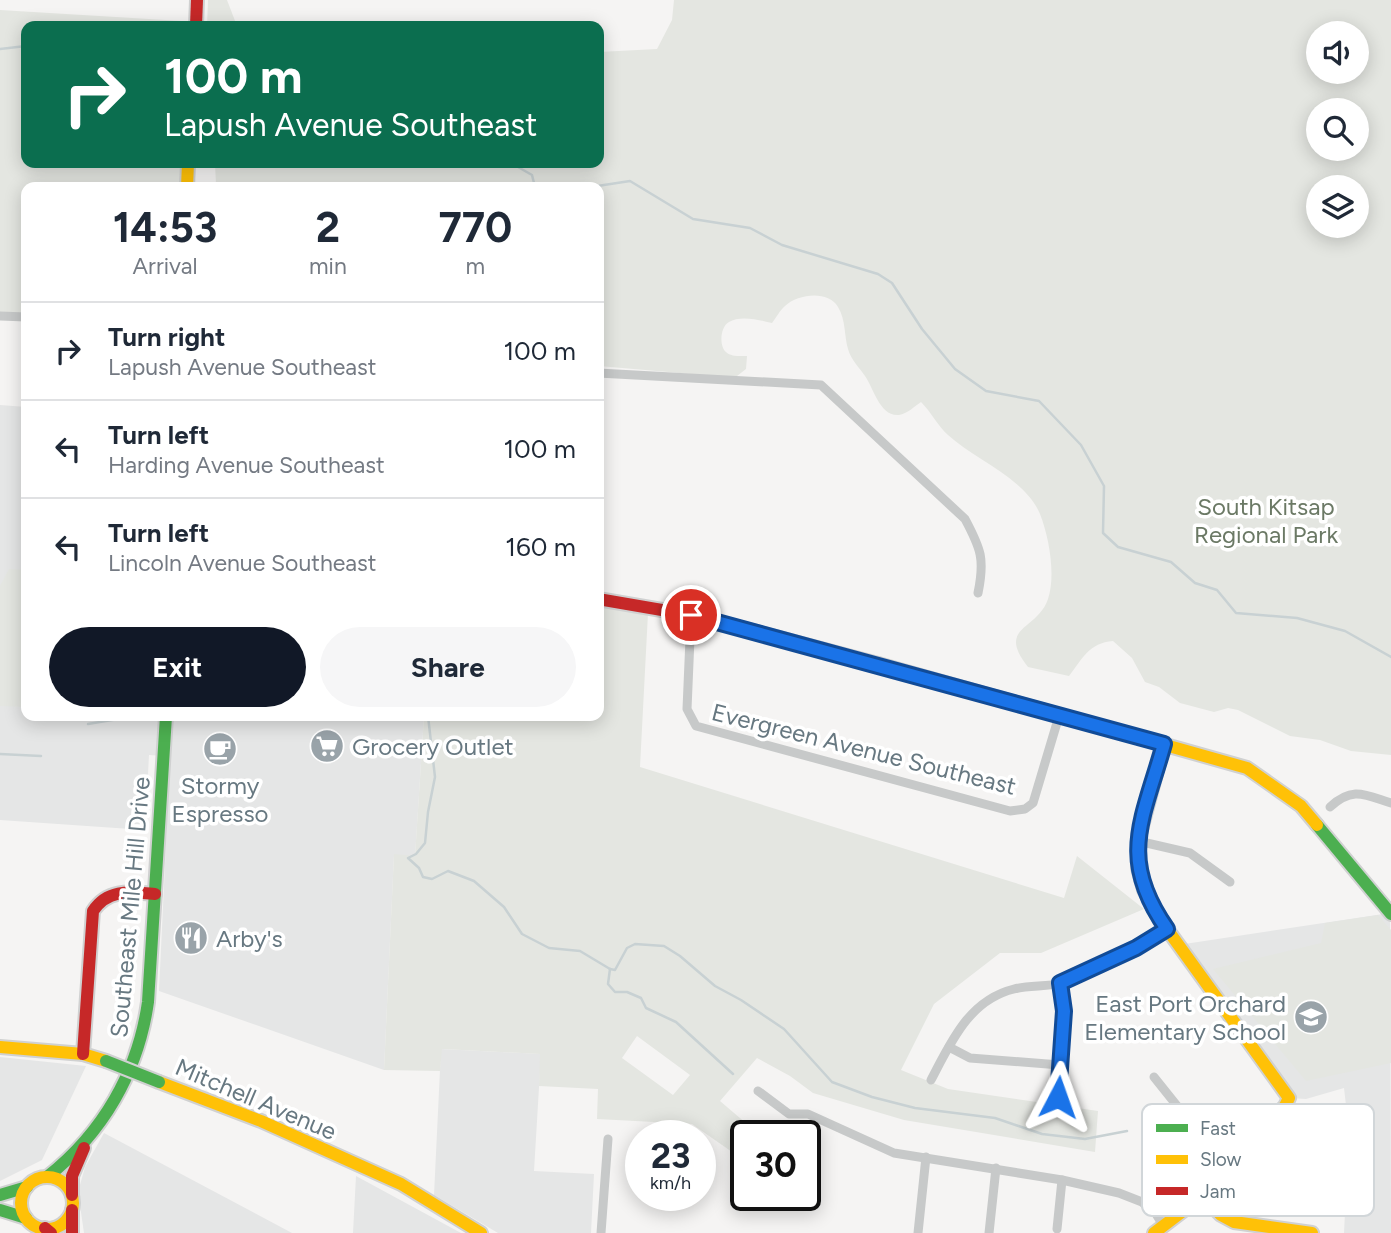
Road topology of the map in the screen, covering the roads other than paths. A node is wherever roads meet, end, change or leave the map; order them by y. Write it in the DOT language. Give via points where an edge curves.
graph roads {
  1 [pos="197,0"];
  2 [pos="196,21"];
  3 [pos="0,316"];
  4 [pos="21,317"];
  5 [pos="604,373"];
  6 [pos="978,593"];
  7 [pos="604,600"];
  8 [pos="691,615"];
  9 [pos="1059,716"];
  10 [pos="166,721"];
  11 [pos="1164,744"];
  12 [pos="1391,803"];
  13 [pos="1330,807"];
  14 [pos="1138,841"];
  15 [pos="1230,882"];
  16 [pos="155,894"];
  17 [pos="1391,914"];
  18 [pos="1167,929"];
  19 [pos="1060,983"];
  20 [pos="0,1047"];
  21 [pos="948,1047"];
  22 [pos="83,1054"];
  23 [pos="1060,1065"];
  24 [pos="1154,1077"];
  25 [pos="931,1080"];
  26 [pos="758,1091"];
  27 [pos="1058,1097"];
  28 [pos="1176,1104"];
  29 [pos="1286,1104"];
  30 [pos="93,1132"];
  31 [pos="608,1139"];
  32 [pos="926,1157"];
  33 [pos="996,1168"];
  34 [pos="47,1177"];
  35 [pos="1062,1180"];
  36 [pos="27,1186"];
  37 [pos="0,1195"];
  38 [pos="1142,1202"];
  39 [pos="72,1204"];
  40 [pos="0,1210"];
  41 [pos="1175,1216"];
  42 [pos="1226,1216"];
  43 [pos="26,1218"];
  44 [pos="1057,1229"];
  45 [pos="1159,1230"];
  46 [pos="48,1231"];
  47 [pos="72,1233"];
  48 [pos="481,1233"];
  49 [pos="601,1233"];
  50 [pos="918,1233"];
  51 [pos="989,1233"];
  52 [pos="1312,1233"];
  1 -- 2 [label="street"];
  3 -- 4 [label="street"];
  5 -- 6 [label="street" via="821,384 965,519 981,547"];
  7 -- 8 [label="street"];
  8 -- 9 [label="street"];
  8 -- 9 [label="street, Evergreen Avenue Southeast" via="687,709 696,726 1010,811 1033,803"];
  9 -- 11 [label="street"];
  10 -- 16 [label="street, Southeast Mile Hill Drive"];
  11 -- 14 [label="street"];
  11 -- 17 [label="street" via="1247,768 1271,783 1319,825"];
  12 -- 13 [label="street" via="1357,793 1345,795"];
  14 -- 15 [label="street" via="1190,853"];
  14 -- 18 [label="street" via="1144,890"];
  16 -- 22 [label="street" via="108,894 97,902"];
  16 -- 30 [label="street, Southeast Mile Hill Drive" via="141,1047 118,1096"];
  18 -- 19 [label="street"];
  18 -- 29 [label="street" via="1289,1098"];
  19 -- 21 [label="street" via="1015,989 986,1001 960,1026"];
  19 -- 23 [label="street" via="1064,1011"];
  20 -- 22 [label="street, Mitchell Avenue"];
  21 -- 23 [label="street" via="970,1058"];
  21 -- 25 [label="street"];
  22 -- 48 [label="street, Mitchell Avenue, bridge" via="261,1121 401,1184"];
  23 -- 27 [label="street"];
  24 -- 28 [label="street"];
  26 -- 32 [label="street" via="789,1114 808,1114 881,1148"];
  30 -- 34 [label="street, Southeast Mile Hill Drive"];
  30 -- 39 [label="street, Southeast Mile Hill Drive" via="72,1176"];
  31 -- 49 [label="street"];
  32 -- 33 [label="street"];
  32 -- 50 [label="street"];
  33 -- 35 [label="street"];
  33 -- 51 [label="street"];
  34 -- 36 [label="street"];
  34 -- 39 [label="street" via="63,1183"];
  35 -- 38 [label="street"];
  35 -- 44 [label="street"];
  36 -- 37 [label="street"];
  36 -- 43 [label="street" via="21,1206"];
  39 -- 46 [label="street" via="64,1222"];
  39 -- 47 [label="street, Southeast Mile Hill Drive"];
  40 -- 43 [label="street"];
  41 -- 45 [label="street"];
  42 -- 52 [label="street" via="1236,1222"];
  43 -- 46 [label="street"];
}
